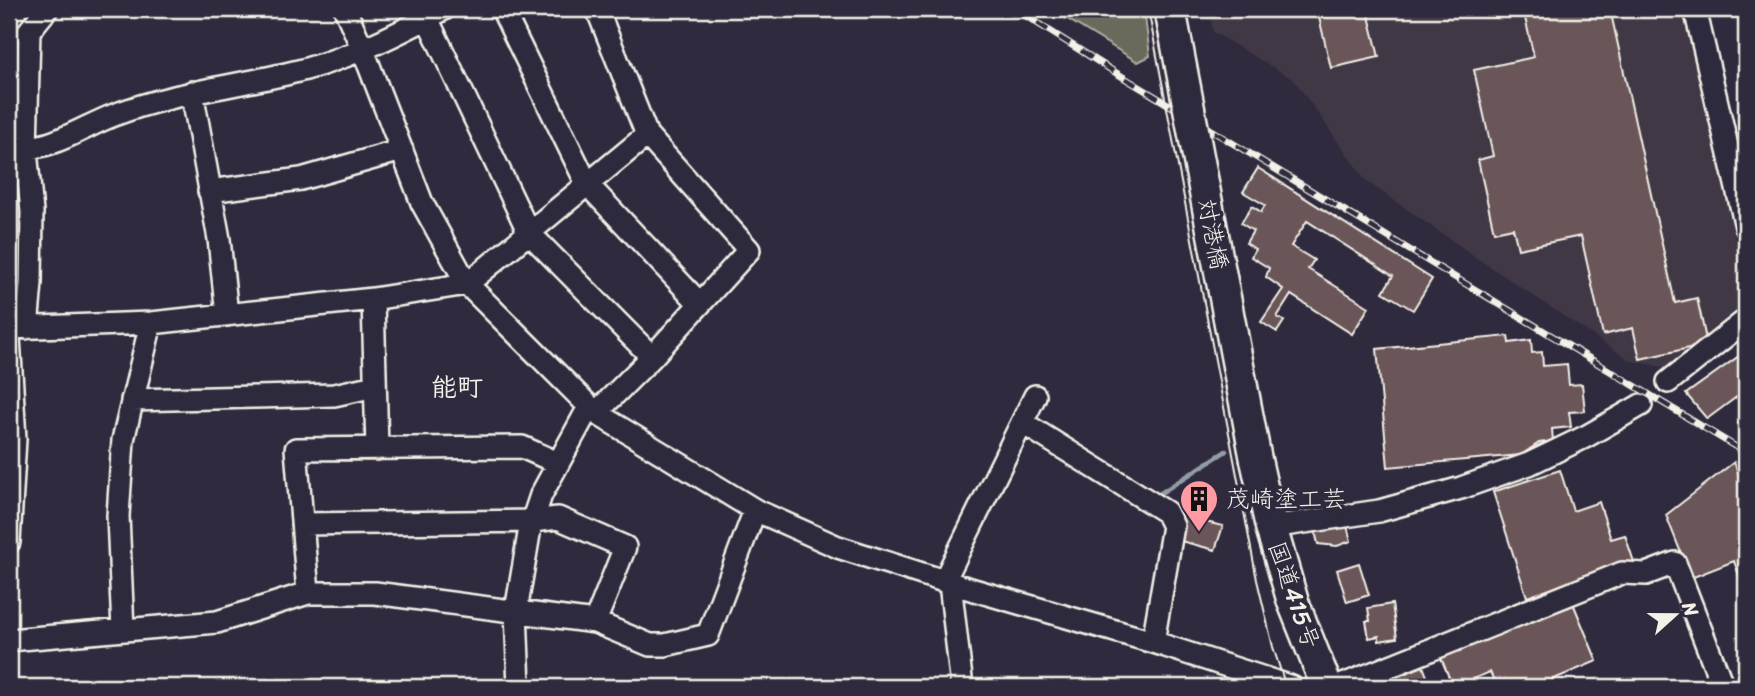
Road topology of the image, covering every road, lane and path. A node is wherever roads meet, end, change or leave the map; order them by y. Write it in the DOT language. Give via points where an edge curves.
graph roads {
  1 [pos="47,9"];
  2 [pos="345,9"];
  3 [pos="502,9"];
  4 [pos="597,9"];
  5 [pos="1170,9"];
  6 [pos="1695,9"];
  7 [pos="435,13"];
  8 [pos="363,50"];
  9 [pos="192,92"];
  10 [pos="647,135"];
  11 [pos="17,149"];
  12 [pos="402,150"];
  13 [pos="587,184"];
  14 [pos="209,191"];
  15 [pos="1746,228"];
  16 [pos="529,233"];
  17 [pos="467,284"];
  18 [pos="373,299"];
  19 [pos="700,303"];
  20 [pos="228,315"];
  21 [pos="1746,320"];
  22 [pos="151,323"];
  23 [pos="15,331"];
  24 [pos="652,357"];
  25 [pos="1668,382"];
  26 [pos="375,386"];
  27 [pos="1035,396"];
  28 [pos="132,400"];
  29 [pos="1641,405"];
  30 [pos="592,410"];
  31 [pos="1023,423"];
  32 [pos="377,449"];
  33 [pos="1256,460"];
  34 [pos="558,463"];
  35 [pos="755,510"];
  36 [pos="533,521"];
  37 [pos="302,524"];
  38 [pos="1271,527"];
  39 [pos="9,542"];
  40 [pos="950,583"];
  41 [pos="308,593"];
  42 [pos="516,611"];
  43 [pos="595,622"];
  44 [pos="123,630"];
  45 [pos="9,640"];
  46 [pos="1153,642"];
  47 [pos="519,687"];
  48 [pos="962,687"];
  49 [pos="1292,687"];
  50 [pos="1327,687"];
  51 [pos="1338,687"];
  52 [pos="1723,687"];
  1 -- 11 [label="street" via="29,31"];
  2 -- 8 [label="street"];
  3 -- 13 [label="street"];
  4 -- 10 [label="street"];
  5 -- 33 [label="highway, 対港橋, bridge"];
  6 -- 15 [label="street"];
  7 -- 8 [label="street"];
  7 -- 16 [label="street"];
  8 -- 9 [label="street" via="289,74"];
  8 -- 12 [label="street"];
  9 -- 11 [label="street" via="113,115 76,135"];
  9 -- 14 [label="street"];
  10 -- 13 [label="street"];
  10 -- 19 [label="street" via="749,250"];
  11 -- 23 [label="street" via="32,212 31,283"];
  12 -- 14 [label="street" via="301,179"];
  12 -- 17 [label="street" via="422,203"];
  13 -- 16 [label="street"];
  13 -- 19 [label="street"];
  14 -- 20 [label="street"];
  16 -- 17 [label="street"];
  16 -- 24 [label="street"];
  17 -- 18 [label="street"];
  17 -- 30 [label="street"];
  18 -- 20 [label="street"];
  18 -- 26 [label="street"];
  19 -- 24 [label="street"];
  20 -- 22 [label="street"];
  21 -- 25 [label="street"];
  22 -- 23 [label="street"];
  22 -- 28 [label="street"];
  23 -- 39 [label="street"];
  24 -- 30 [label="street"];
  26 -- 28 [label="street" via="334,395"];
  26 -- 32 [label="street"];
  27 -- 31 [label="street"];
  28 -- 44 [label="street" via="123,440 118,516"];
  29 -- 38 [label="street" via="1529,464 1461,488 1379,511"];
  30 -- 34 [label="street"];
  30 -- 35 [label="street"];
  31 -- 40 [label="street" via="947,575"];
  31 -- 46 [label="street" via="1166,512 1173,526"];
  32 -- 34 [label="street" via="522,447"];
  32 -- 37 [label="street" via="296,449"];
  33 -- 38 [label="highway, 国道415号"];
  34 -- 36 [label="street"];
  35 -- 40 [label="street" via="838,547"];
  35 -- 43 [label="street" via="708,635 650,645"];
  36 -- 37 [label="street"];
  36 -- 42 [label="street"];
  36 -- 43 [label="street" via="558,518 625,547"];
  37 -- 41 [label="street"];
  38 -- 50 [label="highway, 国道415号" via="1293,602"];
  40 -- 46 [label="street"];
  40 -- 48 [label="street"];
  41 -- 42 [label="street" via="375,593"];
  41 -- 44 [label="street" via="217,622"];
  42 -- 43 [label="street"];
  42 -- 47 [label="street"];
  44 -- 45 [label="street"];
  46 -- 49 [label="street"];
  51 -- 52 [label="street" via="1622,573 1646,574 1675,564"];
}
